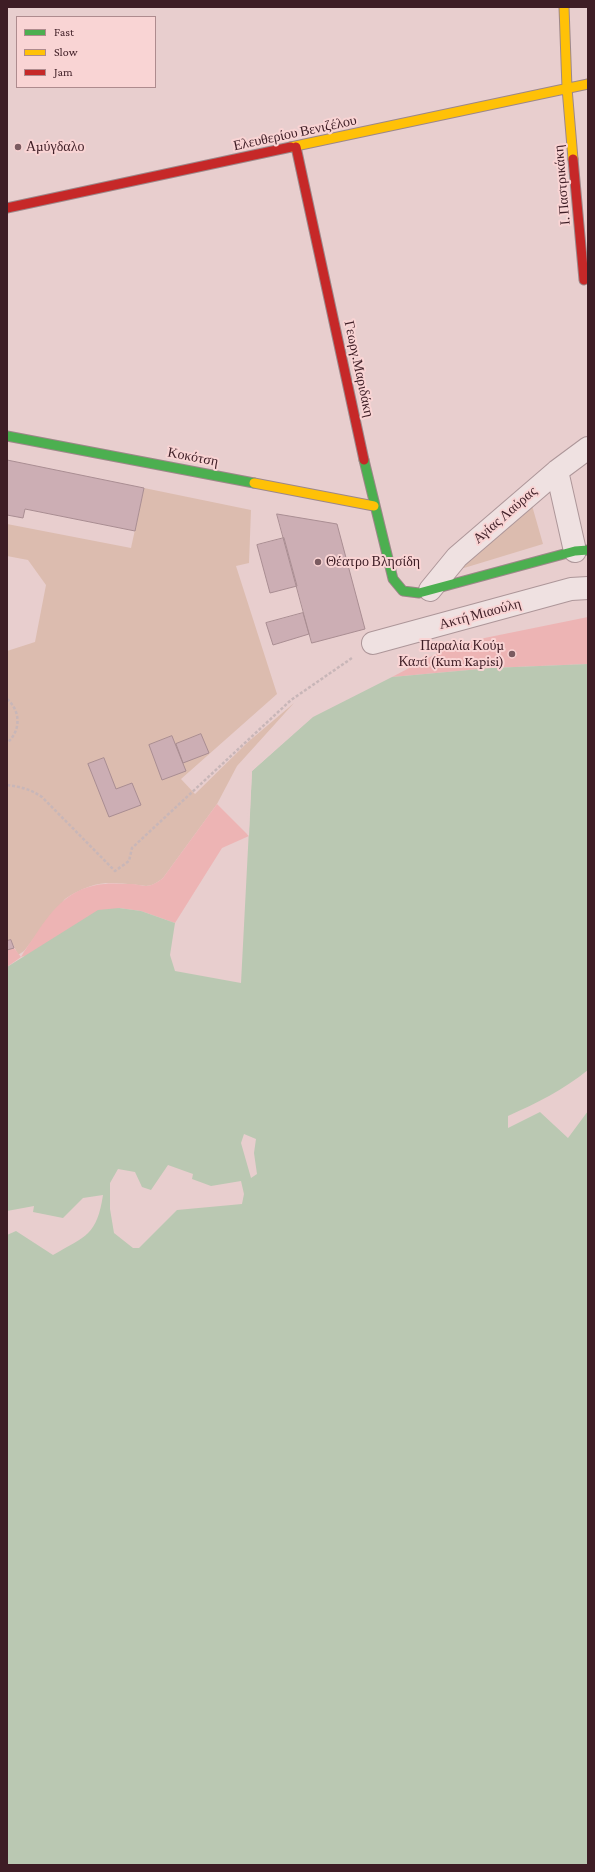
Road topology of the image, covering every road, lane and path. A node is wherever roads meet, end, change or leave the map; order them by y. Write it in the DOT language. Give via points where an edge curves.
graph roads {
  1 [pos="564,7"];
  2 [pos="588,84"];
  3 [pos="567,88"];
  4 [pos="296,147"];
  5 [pos="7,208"];
  6 [pos="584,280"];
  7 [pos="7,436"];
  8 [pos="588,448"];
  9 [pos="557,471"];
  10 [pos="374,506"];
  11 [pos="582,550"];
  12 [pos="588,588"];
  13 [pos="430,590"];
  14 [pos="373,643"];
  15 [pos="7,699"];
  16 [pos="291,700"];
  17 [pos="7,742"];
  18 [pos="7,785"];
  1 -- 3 [label="street, Ι. Παστρικάκη"];
  2 -- 3 [label="street, Ελευθερίου Βενιζέλου"];
  3 -- 4 [label="street, Ελευθερίου Βενιζέλου"];
  3 -- 6 [label="street, Ι. Παστρικάκη"];
  4 -- 5 [label="street, Ελευθερίου Βενιζέλου"];
  4 -- 10 [label="street, Γεωργ.Μαριδάκη"];
  7 -- 10 [label="street, Κοκότση"];
  8 -- 9 [label="street, Αγίας Λαύρας"];
  9 -- 11 [label="street"];
  9 -- 13 [label="street, Αγίας Λαύρας" via="457,557"];
  10 -- 13 [label="street, Γεωργ.Μαριδάκη" via="393,579 398,588 404,593"];
  11 -- 13 [label="street"];
  12 -- 14 [label="street, Ακτή Μιαούλη" via="571,590"];
  15 -- 17 [label="path" via="18,714 18,723 16,732"];
  16 -- 18 [label="path" via="132,848 129,861 115,871 42,797 22,787"];
}
